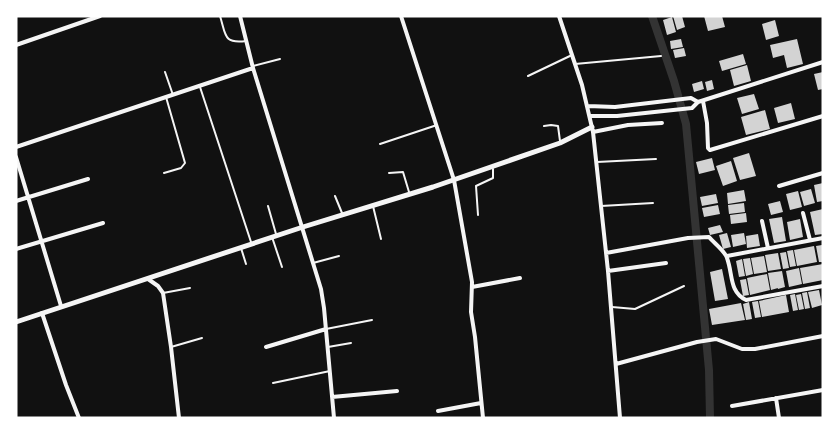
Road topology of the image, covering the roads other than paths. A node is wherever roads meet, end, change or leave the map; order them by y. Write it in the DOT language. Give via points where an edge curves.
graph roads {
  1 [pos="100,16"];
  2 [pos="220,16"];
  3 [pos="240,16"];
  4 [pos="402,16"];
  5 [pos="559,16"];
  6 [pos="246,41"];
  7 [pos="16,45"];
  8 [pos="572,55"];
  9 [pos="661,56"];
  10 [pos="280,58"];
  11 [pos="823,62"];
  12 [pos="575,64"];
  13 [pos="253,67"];
  14 [pos="165,72"];
  15 [pos="528,76"];
  16 [pos="200,86"];
  17 [pos="173,95"];
  18 [pos="166,97"];
  19 [pos="703,101"];
  20 [pos="698,102"];
  21 [pos="644,104"];
  22 [pos="588,106"];
  23 [pos="615,107"];
  24 [pos="646,112"];
  25 [pos="590,116"];
  26 [pos="617,116"];
  27 [pos="823,116"];
  28 [pos="662,123"];
  29 [pos="437,125"];
  30 [pos="544,126"];
  31 [pos="593,130"];
  32 [pos="560,143"];
  33 [pos="380,144"];
  34 [pos="16,147"];
  35 [pos="16,157"];
  36 [pos="656,159"];
  37 [pos="597,162"];
  38 [pos="492,166"];
  39 [pos="164,173"];
  40 [pos="389,173"];
  41 [pos="823,173"];
  42 [pos="88,179"];
  43 [pos="454,180"];
  44 [pos="779,186"];
  45 [pos="410,194"];
  46 [pos="335,196"];
  47 [pos="28,197"];
  48 [pos="16,201"];
  49 [pos="653,203"];
  50 [pos="268,206"];
  51 [pos="373,206"];
  52 [pos="601,206"];
  53 [pos="803,213"];
  54 [pos="343,215"];
  55 [pos="478,215"];
  56 [pos="762,221"];
  57 [pos="103,223"];
  58 [pos="303,228"];
  59 [pos="275,237"];
  60 [pos="382,239"];
  61 [pos="823,239"];
  62 [pos="810,240"];
  63 [pos="41,241"];
  64 [pos="251,244"];
  65 [pos="241,248"];
  66 [pos="768,248"];
  67 [pos="16,249"];
  68 [pos="606,253"];
  69 [pos="339,256"];
  70 [pos="727,256"];
  71 [pos="313,263"];
  72 [pos="666,263"];
  73 [pos="246,264"];
  74 [pos="282,267"];
  75 [pos="608,271"];
  76 [pos="520,278"];
  77 [pos="148,279"];
  78 [pos="684,286"];
  79 [pos="823,286"];
  80 [pos="472,287"];
  81 [pos="190,288"];
  82 [pos="162,293"];
  83 [pos="61,306"];
  84 [pos="611,307"];
  85 [pos="42,313"];
  86 [pos="372,320"];
  87 [pos="16,322"];
  88 [pos="326,329"];
  89 [pos="823,336"];
  90 [pos="202,338"];
  91 [pos="352,343"];
  92 [pos="171,347"];
  93 [pos="266,347"];
  94 [pos="328,347"];
  95 [pos="616,364"];
  96 [pos="330,371"];
  97 [pos="273,382"];
  98 [pos="823,390"];
  99 [pos="397,391"];
  100 [pos="332,397"];
  101 [pos="776,398"];
  102 [pos="481,403"];
  103 [pos="732,406"];
  104 [pos="438,411"];
  105 [pos="79,418"];
  106 [pos="179,418"];
  107 [pos="334,418"];
  108 [pos="482,418"];
  109 [pos="620,418"];
  110 [pos="779,418"];
  1 -- 7 [label="street"];
  2 -- 6 [label="lane" via="229,40"];
  3 -- 6 [label="street"];
  4 -- 29 [label="street"];
  5 -- 8 [label="street"];
  6 -- 13 [label="street"];
  8 -- 12 [label="street"];
  8 -- 15 [label="lane"];
  9 -- 12 [label="lane"];
  10 -- 13 [label="lane"];
  11 -- 19 [label="street"];
  12 -- 22 [label="street"];
  13 -- 16 [label="street"];
  13 -- 58 [label="street"];
  14 -- 17 [label="lane"];
  16 -- 17 [label="street"];
  16 -- 64 [label="lane"];
  17 -- 18 [label="street"];
  18 -- 34 [label="street"];
  18 -- 39 [label="lane" via="185,162 181,168"];
  19 -- 20 [label="street"];
  19 -- 27 [label="street" via="710,150"];
  20 -- 21 [label="street" via="691,98"];
  20 -- 24 [label="street" via="692,108"];
  21 -- 23 [label="street"];
  21 -- 24 [label="street"];
  22 -- 23 [label="street"];
  22 -- 25 [label="street"];
  23 -- 26 [label="street"];
  24 -- 26 [label="street"];
  25 -- 26 [label="street"];
  25 -- 31 [label="street"];
  28 -- 31 [label="street"];
  29 -- 33 [label="lane"];
  29 -- 43 [label="street"];
  30 -- 32 [label="lane" via="558,126"];
  31 -- 32 [label="street"];
  31 -- 37 [label="street"];
  32 -- 38 [label="street"];
  35 -- 47 [label="street"];
  36 -- 37 [label="lane"];
  37 -- 52 [label="street"];
  38 -- 43 [label="street"];
  38 -- 55 [label="lane" via="493,178 476,186"];
  40 -- 45 [label="lane" via="404,174"];
  41 -- 44 [label="street"];
  42 -- 47 [label="street"];
  43 -- 45 [label="street"];
  43 -- 80 [label="street"];
  45 -- 51 [label="street"];
  46 -- 54 [label="lane"];
  47 -- 48 [label="street"];
  47 -- 63 [label="street"];
  49 -- 52 [label="lane"];
  50 -- 59 [label="lane"];
  51 -- 54 [label="street"];
  51 -- 60 [label="lane"];
  52 -- 68 [label="street"];
  53 -- 62 [label="street"];
  54 -- 58 [label="street"];
  56 -- 66 [label="street"];
  57 -- 63 [label="street"];
  58 -- 59 [label="street"];
  58 -- 71 [label="street"];
  59 -- 64 [label="street"];
  59 -- 74 [label="lane"];
  61 -- 62 [label="street"];
  62 -- 66 [label="street"];
  63 -- 67 [label="street"];
  63 -- 83 [label="street"];
  64 -- 65 [label="street"];
  65 -- 73 [label="lane"];
  65 -- 77 [label="street"];
  66 -- 70 [label="street"];
  68 -- 70 [label="street" via="709,237"];
  68 -- 75 [label="street"];
  69 -- 71 [label="lane"];
  70 -- 79 [label="street" via="738,297 746,300"];
  71 -- 88 [label="street" via="321,289"];
  72 -- 75 [label="street"];
  75 -- 84 [label="street"];
  76 -- 80 [label="street"];
  77 -- 82 [label="street"];
  77 -- 83 [label="street"];
  78 -- 84 [label="lane" via="635,309"];
  80 -- 102 [label="street" via="470,304"];
  81 -- 82 [label="lane"];
  82 -- 92 [label="street"];
  83 -- 85 [label="street"];
  84 -- 95 [label="street"];
  85 -- 87 [label="street"];
  85 -- 105 [label="street"];
  86 -- 88 [label="lane"];
  88 -- 93 [label="street"];
  88 -- 94 [label="street"];
  89 -- 95 [label="street" via="755,349 742,349 716,339"];
  90 -- 92 [label="lane"];
  91 -- 94 [label="lane"];
  92 -- 106 [label="street"];
  94 -- 96 [label="street"];
  95 -- 109 [label="street"];
  96 -- 97 [label="lane"];
  96 -- 100 [label="street"];
  98 -- 101 [label="street"];
  99 -- 100 [label="street"];
  100 -- 107 [label="street"];
  101 -- 103 [label="street"];
  101 -- 110 [label="street"];
  102 -- 104 [label="street"];
  102 -- 108 [label="street"];
}
